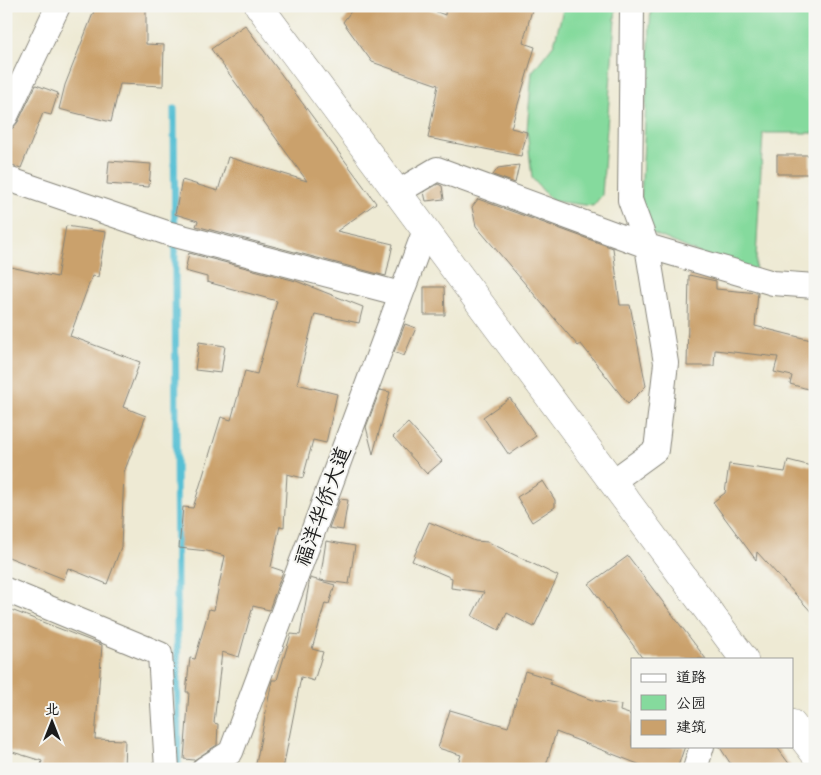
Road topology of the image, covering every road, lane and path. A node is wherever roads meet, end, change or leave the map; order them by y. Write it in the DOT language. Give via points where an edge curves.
graph roads {
  1 [pos="58,6"];
  2 [pos="259,6"];
  3 [pos="632,6"];
  4 [pos="6,116"];
  5 [pos="8,182"];
  6 [pos="398,192"];
  7 [pos="425,230"];
  8 [pos="647,246"];
  9 [pos="815,286"];
  10 [pos="401,294"];
  11 [pos="612,482"];
  12 [pos="6,590"];
  13 [pos="743,658"];
  14 [pos="794,727"];
  15 [pos="701,748"];
  16 [pos="815,754"];
  17 [pos="166,769"];
  18 [pos="204,769"];
  19 [pos="695,769"];
  1 -- 4 [label="street"];
  2 -- 6 [label="street"];
  3 -- 8 [label="street" via="630,200"];
  5 -- 10 [label="street" via="176,235"];
  6 -- 7 [label="street"];
  6 -- 8 [label="street" via="436,169"];
  7 -- 10 [label="street, 福洋华侨大道"];
  7 -- 11 [label="street"];
  8 -- 9 [label="street" via="773,283"];
  8 -- 11 [label="street" via="666,363 656,450"];
  10 -- 18 [label="street, 福洋华侨大道" via="231,752"];
  11 -- 13 [label="street"];
  12 -- 17 [label="street" via="160,654"];
  14 -- 16 [label="street"];
  15 -- 19 [label="street"];
}
